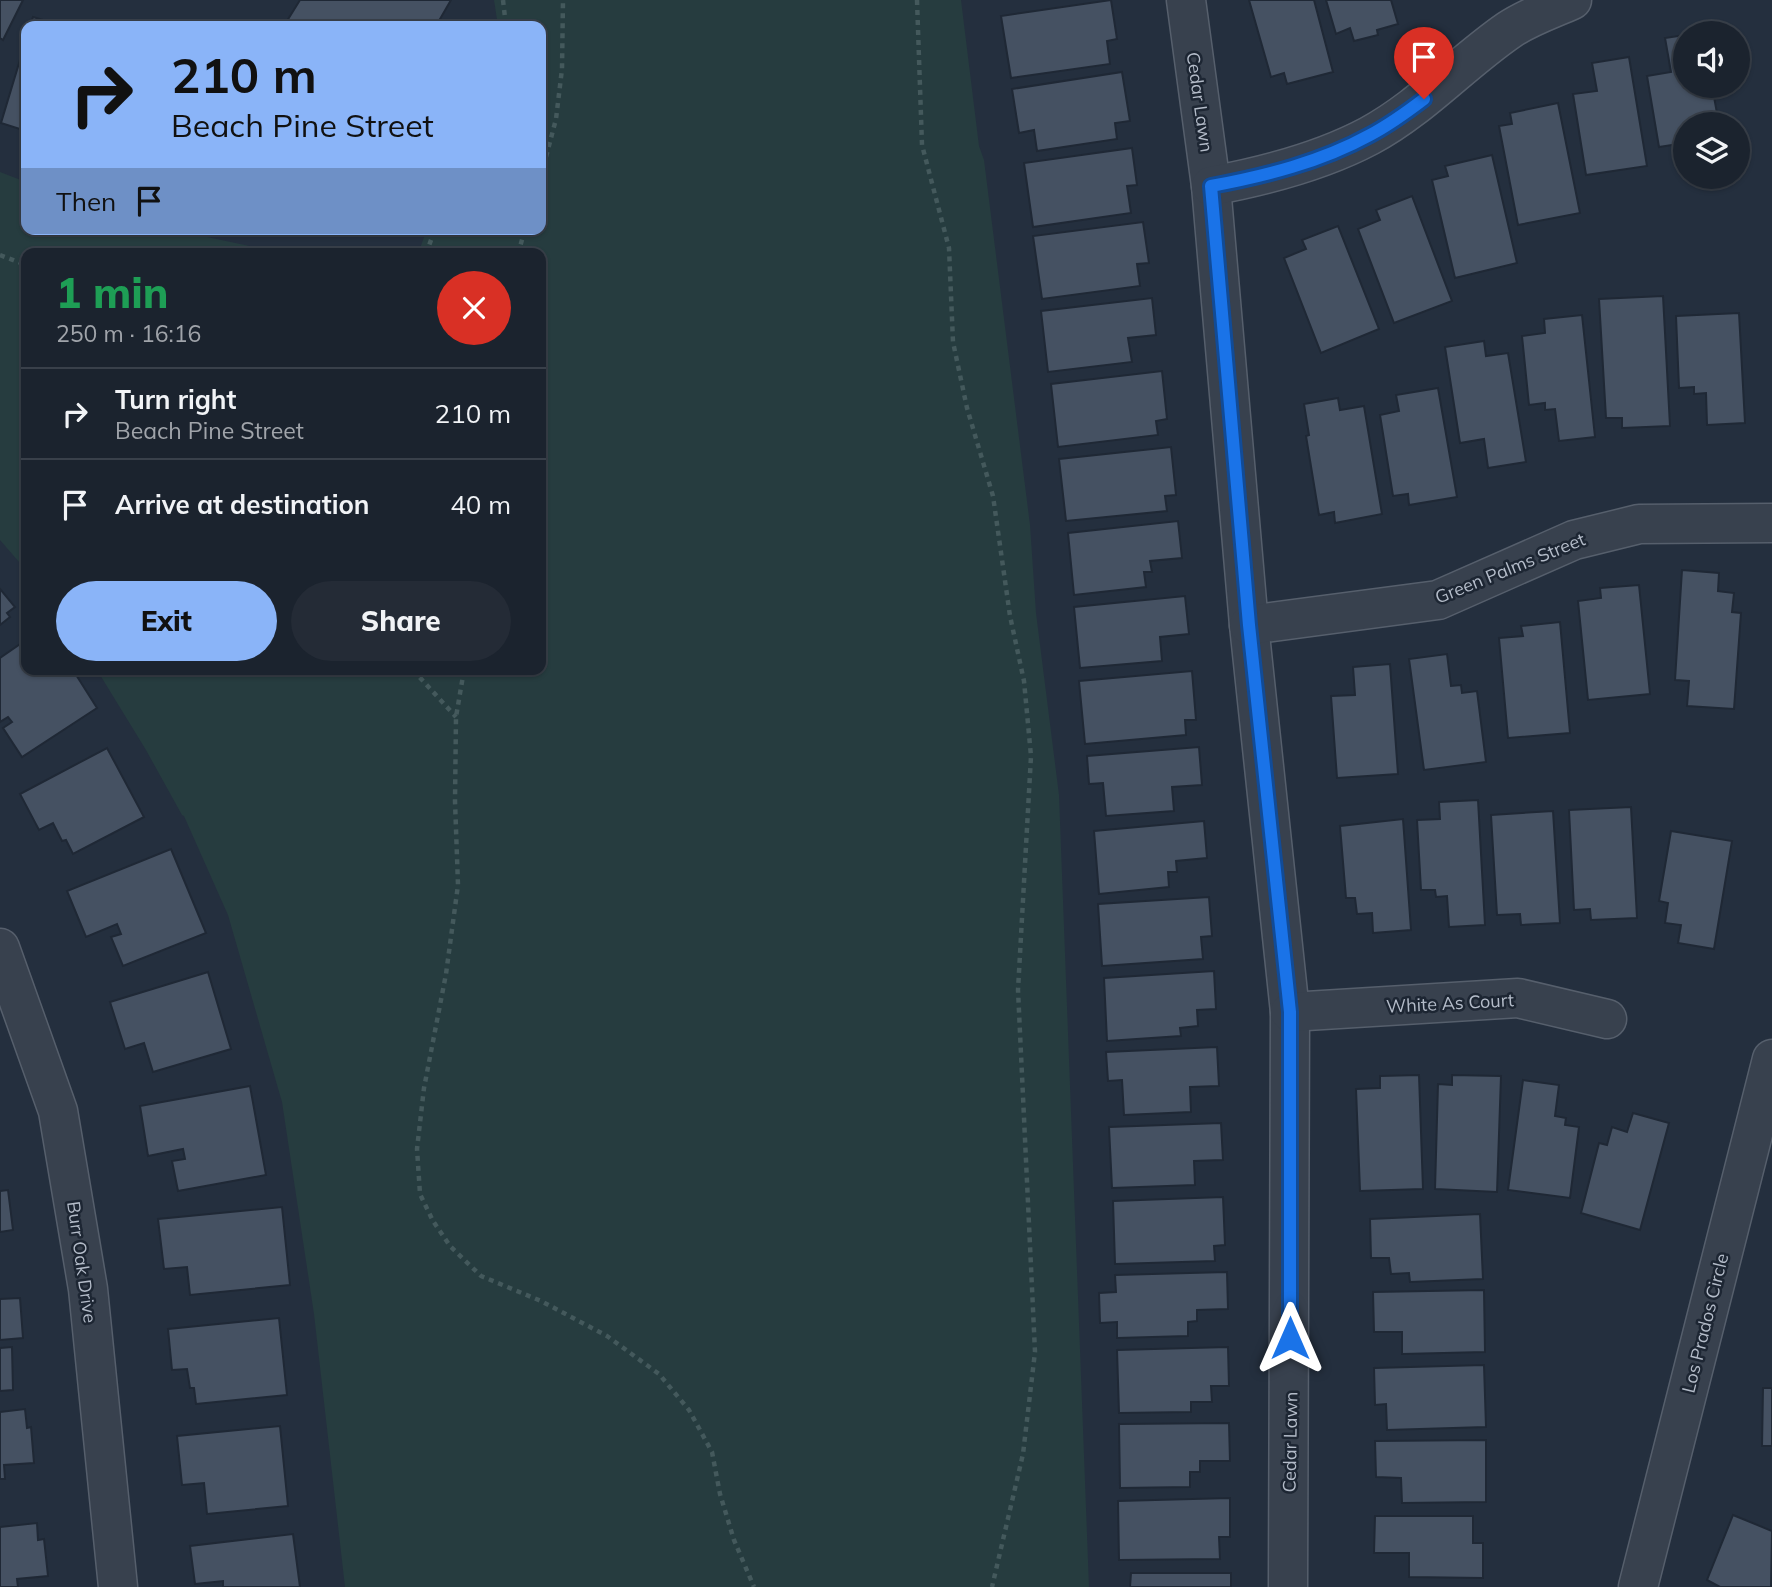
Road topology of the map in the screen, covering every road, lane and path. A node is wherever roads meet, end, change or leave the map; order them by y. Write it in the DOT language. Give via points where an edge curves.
graph roads {
  1 [pos="503,0"];
  2 [pos="563,0"];
  3 [pos="917,0"];
  4 [pos="1186,0"];
  5 [pos="1572,0"];
  6 [pos="505,21"];
  7 [pos="546,157"];
  8 [pos="1211,186"];
  9 [pos="0,255"];
  10 [pos="21,263"];
  11 [pos="1772,523"];
  12 [pos="1249,625"];
  13 [pos="418,675"];
  14 [pos="463,675"];
  15 [pos="456,717"];
  16 [pos="0,948"];
  17 [pos="1290,1012"];
  18 [pos="1607,1019"];
  19 [pos="1772,1059"];
  20 [pos="1766,1104"];
  21 [pos="118,1587"];
  22 [pos="754,1587"];
  23 [pos="992,1587"];
  24 [pos="1288,1587"];
  25 [pos="1638,1587"];
  1 -- 6 [label="path"];
  2 -- 7 [label="path" via="561,82"];
  3 -- 23 [label="path" via="922,145 949,248 953,342 993,496 1024,681 1031,756 1018,990 1035,1352 1023,1454"];
  4 -- 8 [label="street, Cedar Lawn"];
  5 -- 8 [label="street" via="1513,27 1424,99 1370,135 1281,170"];
  8 -- 12 [label="street, Cedar Lawn"];
  9 -- 10 [label="path"];
  11 -- 12 [label="street, Green Palms Street" via="1639,524 1574,540 1438,600"];
  12 -- 17 [label="street, Cedar Lawn"];
  13 -- 15 [label="path"];
  14 -- 15 [label="path"];
  15 -- 22 [label="path" via="458,885 424,1088 419,1194 450,1246 481,1276 607,1336 659,1374 690,1410 712,1452 734,1539"];
  16 -- 21 [label="street, Burr Oak Drive" via="58,1111 88,1289"];
  17 -- 18 [label="street, White As Court" via="1518,998"];
  17 -- 24 [label="street, Cedar Lawn"];
  19 -- 20 [label="street, Los Prados Circle"];
  20 -- 25 [label="street, Los Prados Circle"];
}
